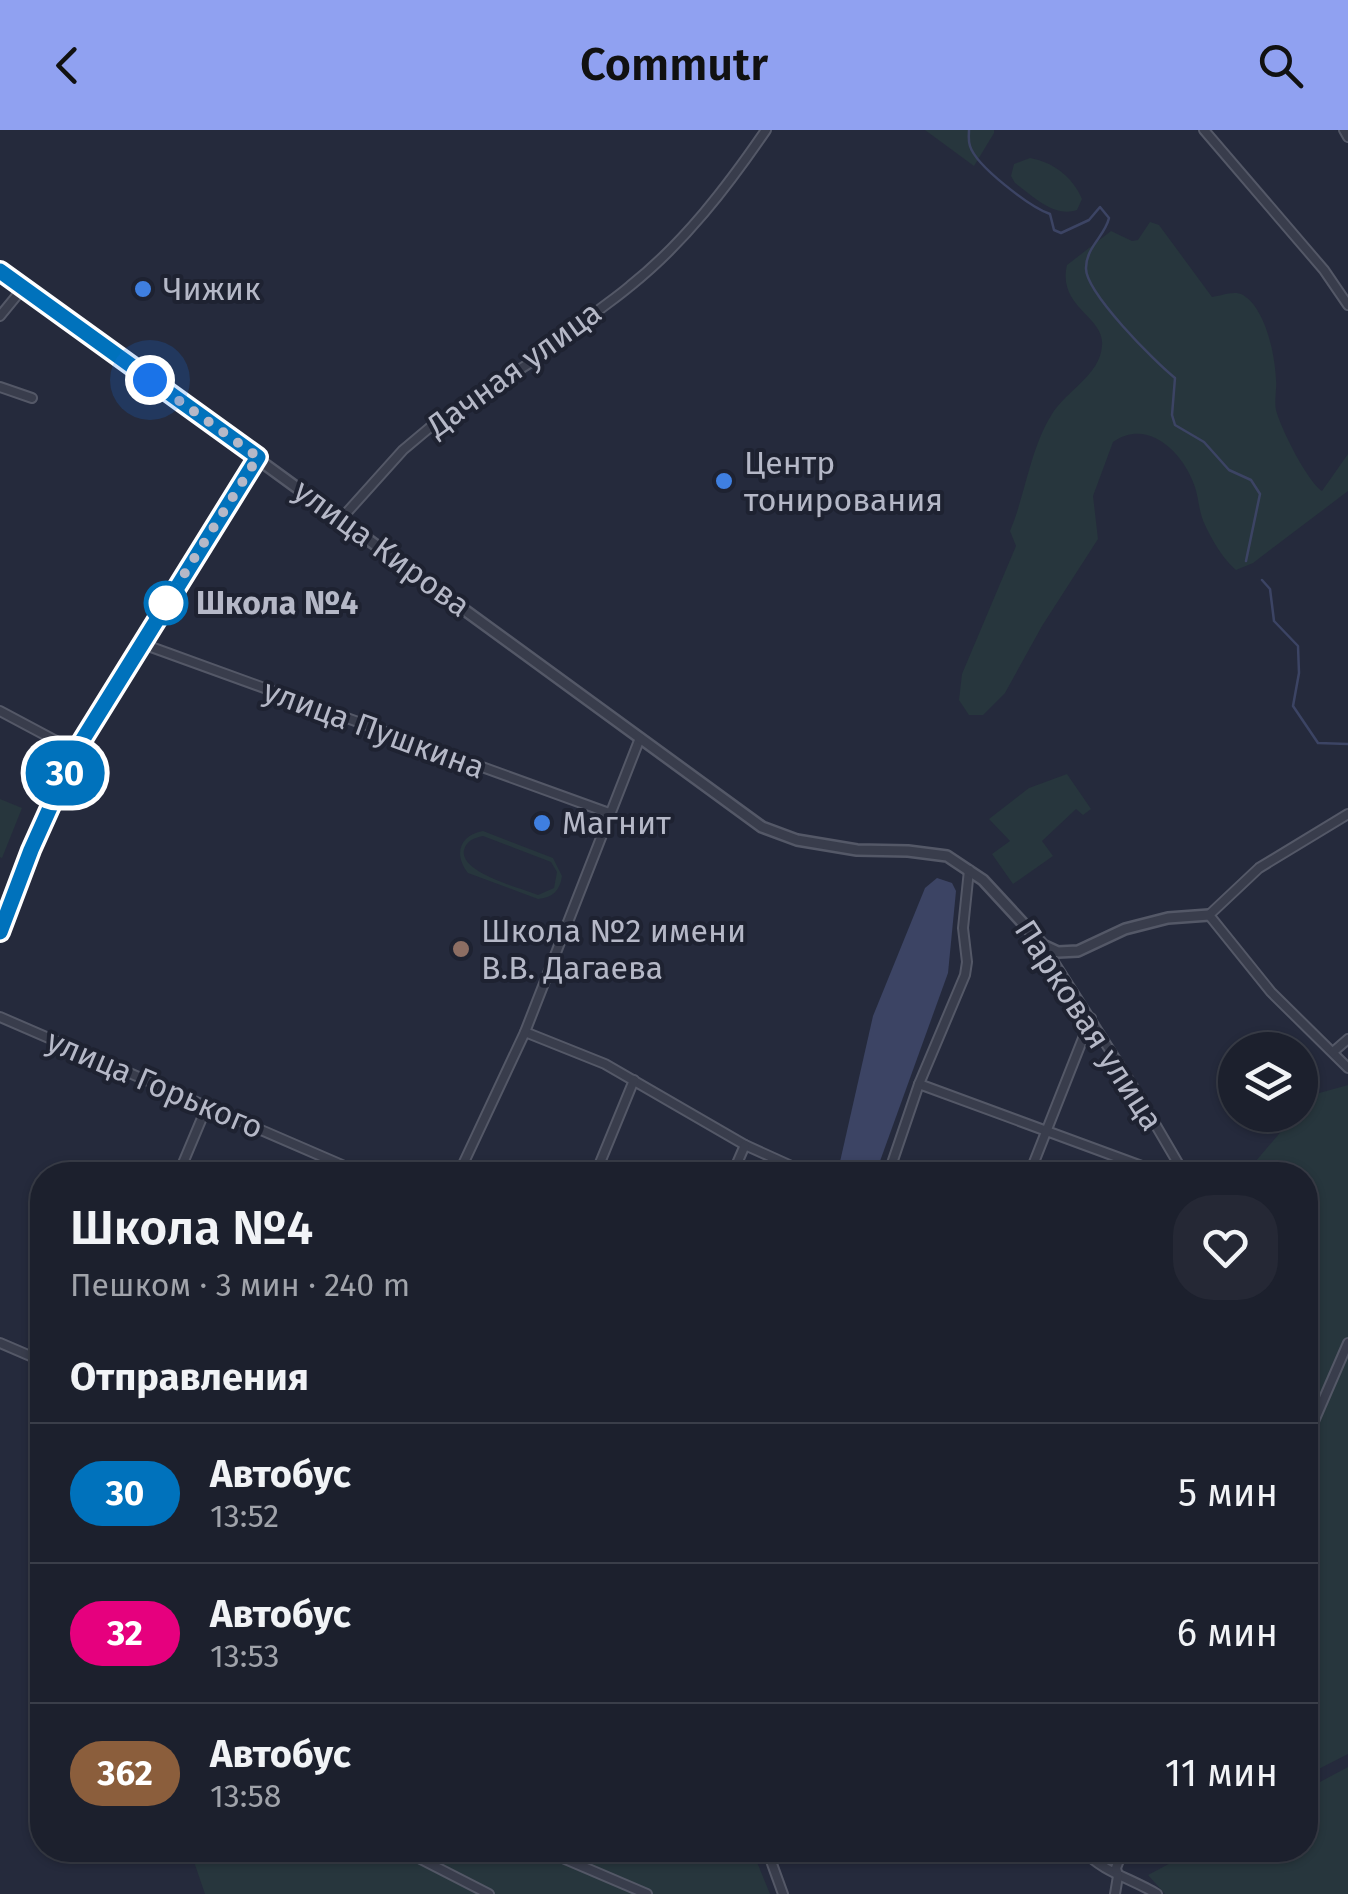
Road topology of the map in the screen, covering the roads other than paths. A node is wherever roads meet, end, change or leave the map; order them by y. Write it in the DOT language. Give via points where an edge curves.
graph roads {
  1 [pos="766,130"];
  2 [pos="1204,130"];
  3 [pos="1344,130"];
  4 [pos="1348,137"];
  5 [pos="0,271"];
  6 [pos="23,288"];
  7 [pos="1348,305"];
  8 [pos="0,316"];
  9 [pos="0,386"];
  10 [pos="32,398"];
  11 [pos="258,457"];
  12 [pos="341,518"];
  13 [pos="140,643"];
  14 [pos="0,711"];
  15 [pos="640,738"];
  16 [pos="75,752"];
  17 [pos="609,813"];
  18 [pos="1348,814"];
  19 [pos="933,853"];
  20 [pos="969,870"];
  21 [pos="1209,915"];
  22 [pos="0,932"];
  23 [pos="1043,945"];
  24 [pos="0,1017"];
  25 [pos="1091,1018"];
  26 [pos="525,1032"];
  27 [pos="1348,1040"];
  28 [pos="1333,1052"];
  29 [pos="1348,1068"];
  30 [pos="634,1080"];
  31 [pos="919,1084"];
  32 [pos="207,1106"];
  33 [pos="1048,1130"];
  34 [pos="745,1145"];
  35 [pos="183,1162"];
  36 [pos="336,1162"];
  37 [pos="465,1162"];
  38 [pos="600,1162"];
  39 [pos="738,1162"];
  40 [pos="782,1162"];
  41 [pos="892,1162"];
  42 [pos="1034,1162"];
  43 [pos="1132,1162"];
  44 [pos="1177,1162"];
  45 [pos="0,1343"];
  46 [pos="1348,1343"];
  47 [pos="30,1355"];
  48 [pos="1318,1412"];
  49 [pos="426,1862"];
  50 [pos="572,1862"];
  51 [pos="772,1862"];
  52 [pos="1094,1862"];
  53 [pos="1118,1862"];
  54 [pos="1118,1876"];
  55 [pos="489,1894"];
  56 [pos="647,1894"];
  57 [pos="782,1894"];
  58 [pos="1115,1894"];
  59 [pos="1157,1894"];
  1 -- 12 [label="street, Дачная улица" via="690,230 630,287 588,315 572,336 434,424"];
  2 -- 7 [label="street"];
  3 -- 4 [label="street"];
  5 -- 6 [label="street, улица Кирова"];
  6 -- 8 [label="street"];
  6 -- 11 [label="street, улица Кирова"];
  9 -- 10 [label="street"];
  11 -- 12 [label="street, улица Кирова"];
  11 -- 13 [label="street"];
  12 -- 15 [label="street, улица Кирова"];
  13 -- 16 [label="street"];
  13 -- 17 [label="street, улица Пушкина"];
  14 -- 16 [label="street"];
  15 -- 17 [label="street"];
  15 -- 19 [label="street, улица Кирова" via="762,827 857,850"];
  16 -- 22 [label="street"];
  17 -- 26 [label="street"];
  18 -- 21 [label="street" via="1259,868"];
  19 -- 20 [label="street, Парковая улица"];
  20 -- 23 [label="street, Парковая улица"];
  20 -- 31 [label="street" via="964,975"];
  21 -- 23 [label="street" via="1125,929 1078,950"];
  21 -- 28 [label="street" via="1271,992"];
  23 -- 25 [label="street, Парковая улица"];
  24 -- 32 [label="street, улица Горького"];
  25 -- 33 [label="street"];
  25 -- 44 [label="street, Парковая улица"];
  26 -- 30 [label="street"];
  26 -- 37 [label="street"];
  27 -- 28 [label="street"];
  28 -- 29 [label="street"];
  30 -- 34 [label="street"];
  30 -- 38 [label="street"];
  31 -- 33 [label="street"];
  31 -- 41 [label="street"];
  32 -- 35 [label="street"];
  32 -- 36 [label="street, улица Горького"];
  33 -- 42 [label="street"];
  33 -- 43 [label="street"];
  34 -- 39 [label="street"];
  34 -- 40 [label="street"];
  45 -- 47 [label="street"];
  46 -- 48 [label="street"];
  49 -- 55 [label="street"];
  50 -- 56 [label="street"];
  51 -- 57 [label="street"];
  52 -- 54 [label="street"];
  53 -- 54 [label="street"];
  54 -- 58 [label="street"];
  54 -- 59 [label="street"];
}
